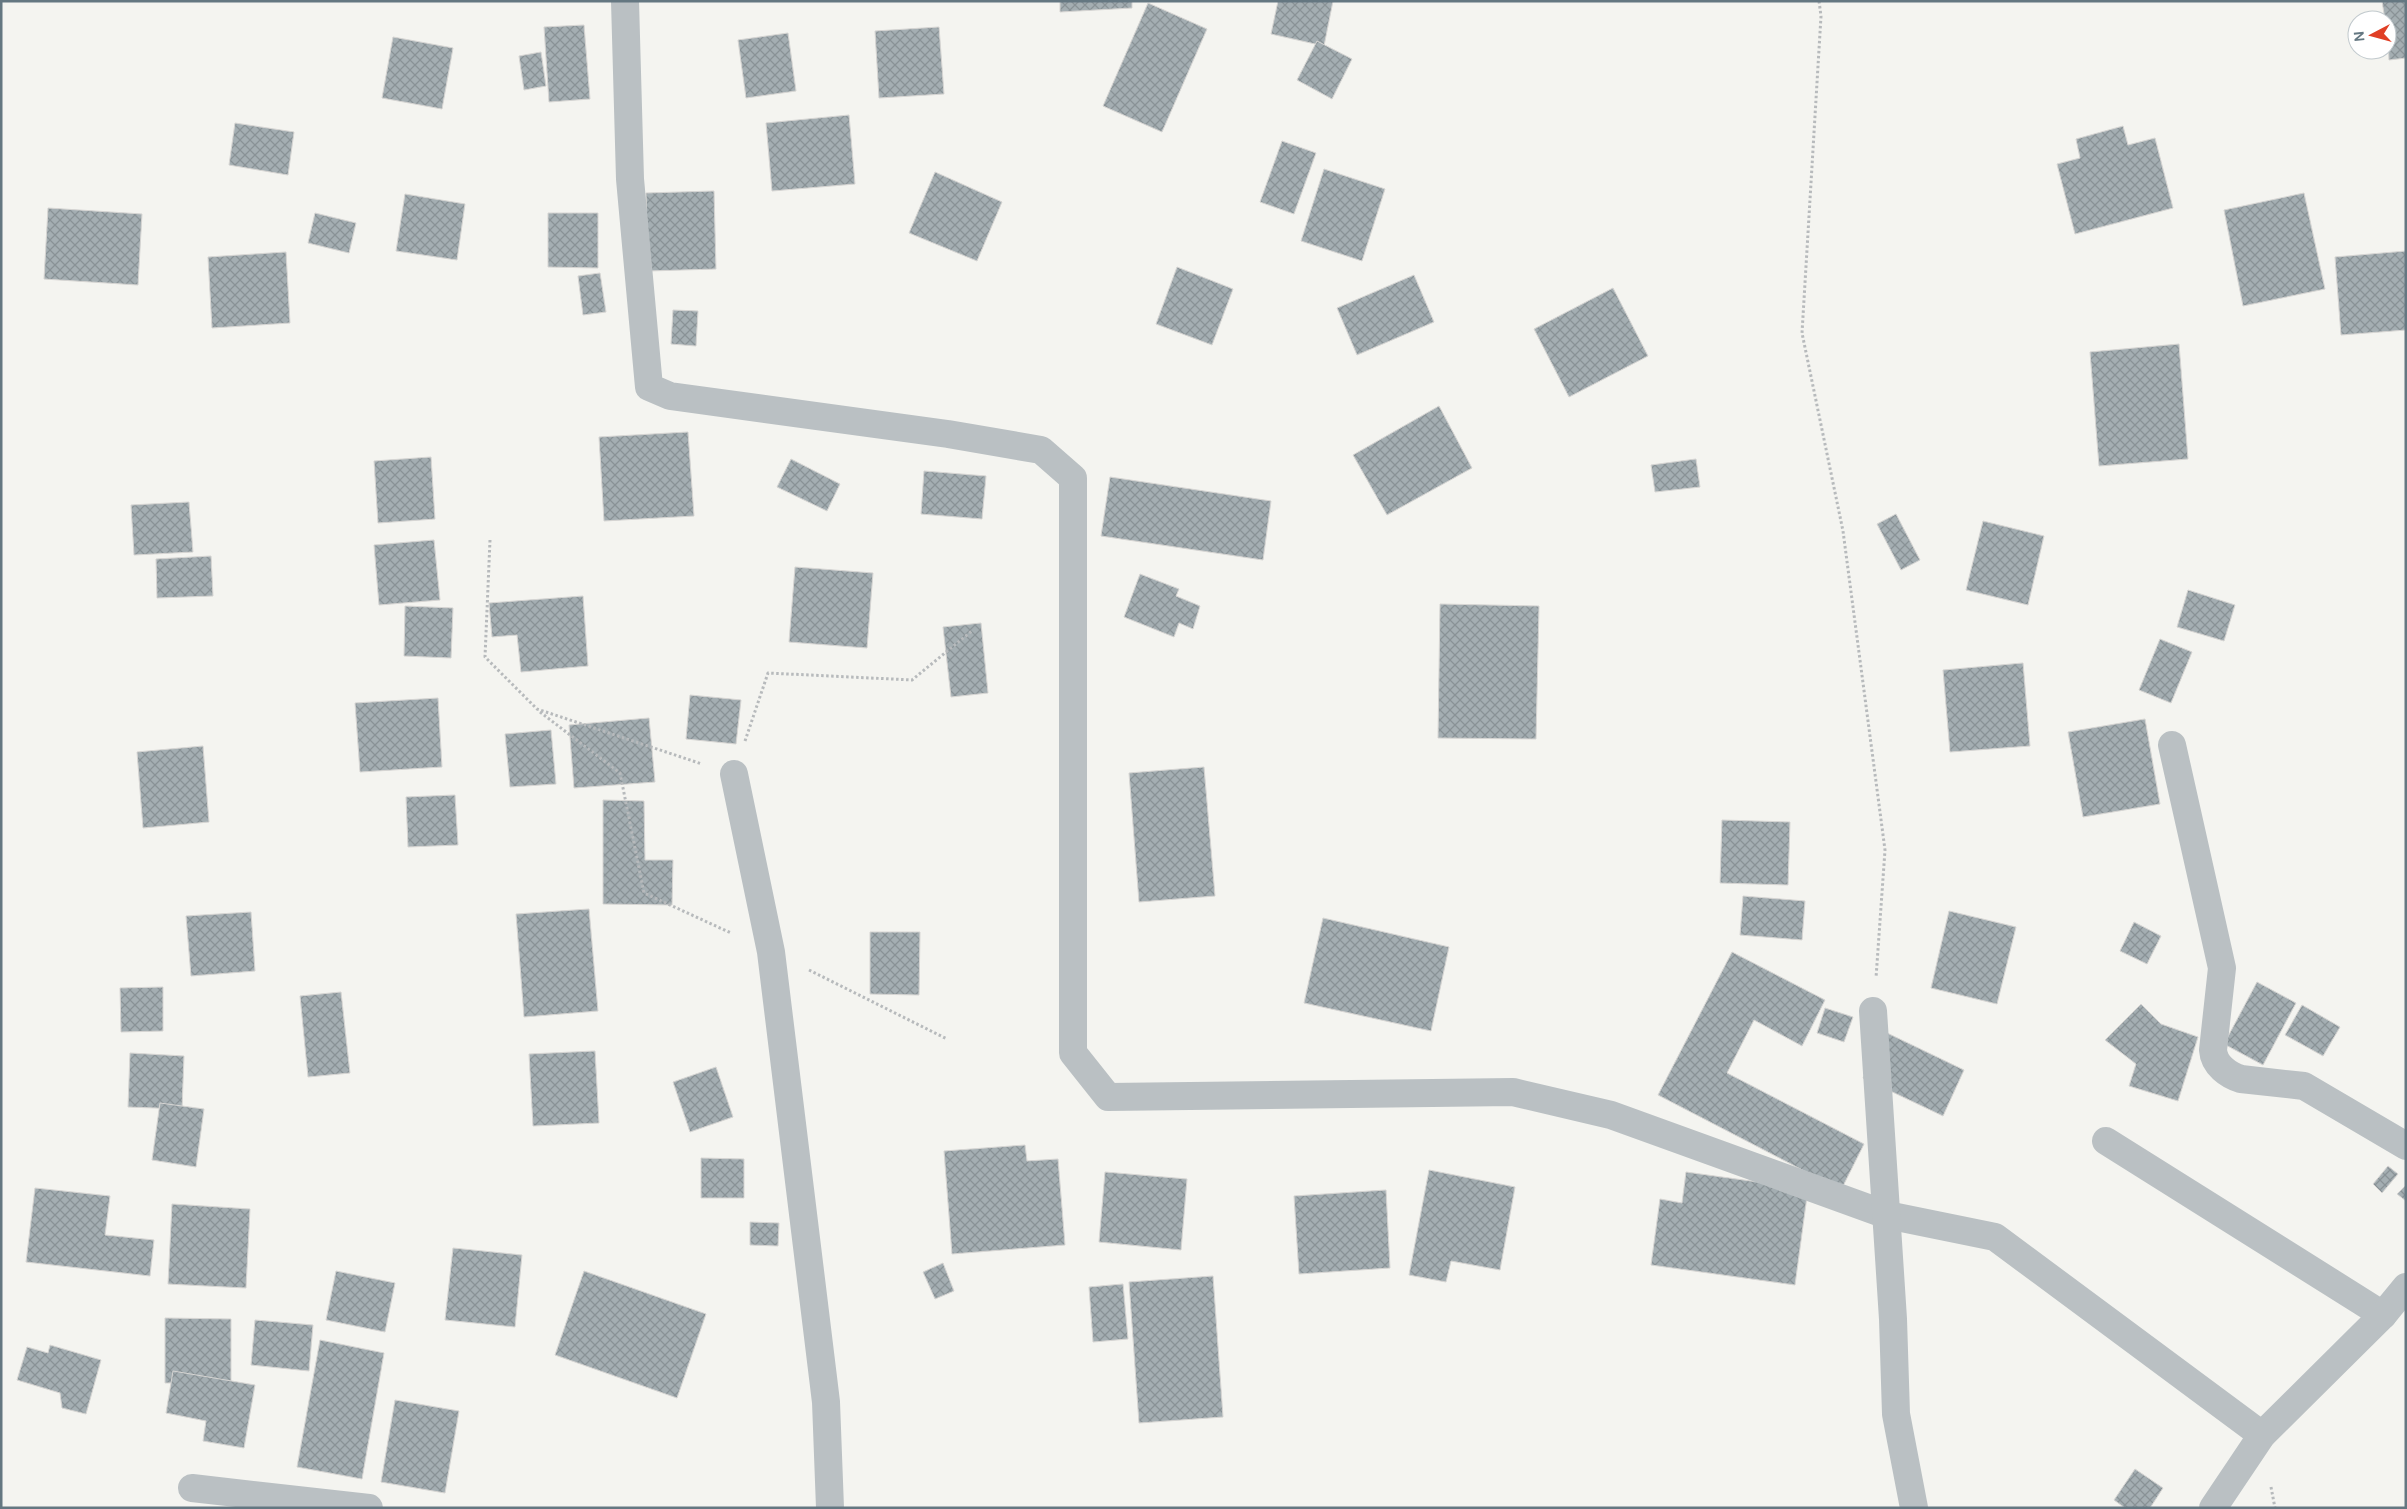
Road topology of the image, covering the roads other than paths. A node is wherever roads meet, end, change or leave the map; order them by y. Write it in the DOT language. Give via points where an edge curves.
graph roads {
  1 [pos="625,1"];
  2 [pos="2172,745"];
  3 [pos="734,774"];
  4 [pos="1874,1010"];
  5 [pos="2106,1141"];
  6 [pos="2406,1146"];
  7 [pos="1887,1215"];
  8 [pos="2406,1287"];
  9 [pos="2383,1315"];
  10 [pos="2262,1435"];
  11 [pos="192,1488"];
  12 [pos="369,1508"];
  13 [pos="830,1508"];
  14 [pos="1914,1508"];
  15 [pos="2213,1508"];
  1 -- 7 [label="street" via="630,179 649,387 670,396 1041,450 1073,478 1073,1053 1108,1097 1513,1092 1611,1115"];
  2 -- 6 [label="street" via="2222,968 2212,1050 2216,1062 2241,1080 2304,1086"];
  3 -- 13 [label="street" via="771,952 826,1402"];
  4 -- 7 [label="street"];
  5 -- 9 [label="street"];
  7 -- 10 [label="street" via="1996,1237"];
  7 -- 14 [label="street" via="1896,1414"];
  8 -- 9 [label="street"];
  9 -- 10 [label="street"];
  10 -- 15 [label="street"];
  11 -- 12 [label="street"];
}
